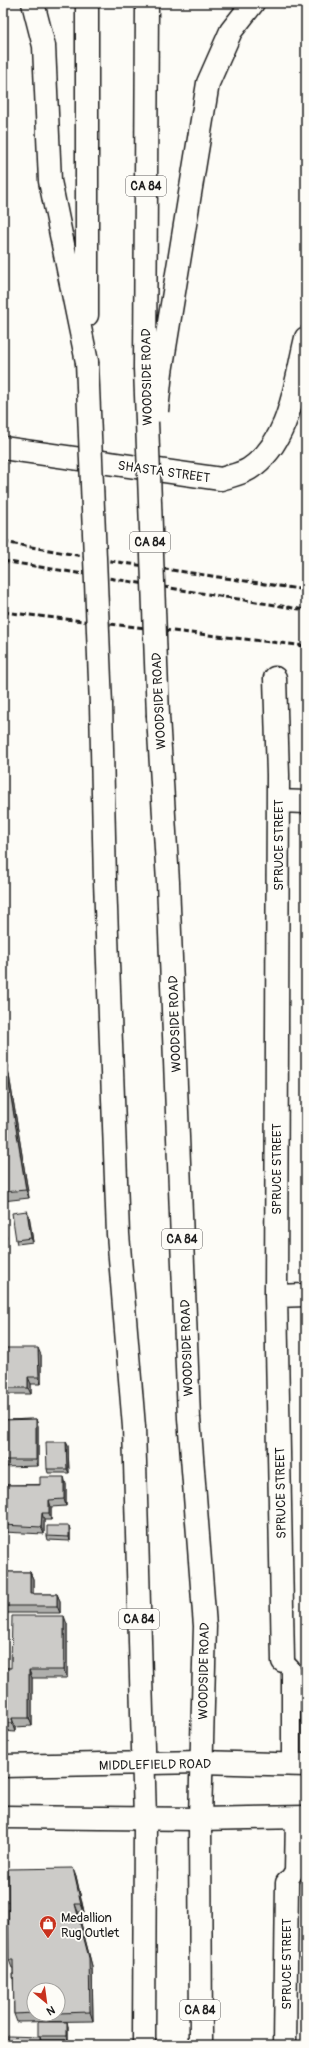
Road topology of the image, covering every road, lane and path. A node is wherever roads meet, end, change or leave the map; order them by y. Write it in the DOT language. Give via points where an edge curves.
graph roads {
  1 [pos="33,3"];
  2 [pos="87,3"];
  3 [pos="147,3"];
  4 [pos="253,3"];
  5 [pos="306,338"];
  6 [pos="87,362"];
  7 [pos="153,370"];
  8 [pos="3,448"];
  9 [pos="275,678"];
  10 [pos="278,801"];
  11 [pos="306,802"];
  12 [pos="306,1295"];
  13 [pos="276,1296"];
  14 [pos="283,1660"];
  15 [pos="201,1762"];
  16 [pos="143,1764"];
  17 [pos="299,1765"];
  18 [pos="3,1766"];
  19 [pos="3,1817"];
  20 [pos="300,1817"];
  21 [pos="145,1819"];
  22 [pos="200,1820"];
  23 [pos="287,1883"];
  24 [pos="144,2045"];
  25 [pos="201,2045"];
  26 [pos="286,2045"];
  1 -- 6 [label="main road" via="44,46 50,181"];
  2 -- 6 [label="main road, CA 84"];
  3 -- 7 [label="main road, WOODSIDE ROAD / CA 84"];
  4 -- 7 [label="main road" via="231,31 208,83"];
  5 -- 8 [label="main road, SHASTA STREET" via="291,408 269,452 249,469 221,479"];
  6 -- 16 [label="main road, CA 84, bridge" via="118,1234 134,1427"];
  7 -- 15 [label="main road, WOODSIDE ROAD / CA 84, bridge" via="148,490 168,882 189,1418 205,1626"];
  9 -- 10 [label="main road, SPRUCE STREET"];
  10 -- 11 [label="main road"];
  10 -- 13 [label="main road, SPRUCE STREET"];
  12 -- 13 [label="main road"];
  13 -- 14 [label="main road, SPRUCE STREET"];
  14 -- 17 [label="lane" via="291,1669"];
  15 -- 16 [label="main road, MIDDLEFIELD ROAD"];
  15 -- 17 [label="main road, MIDDLEFIELD ROAD"];
  15 -- 22 [label="main road, WOODSIDE ROAD / CA 84"];
  16 -- 18 [label="main road, MIDDLEFIELD ROAD"];
  16 -- 21 [label="main road, CA 84"];
  19 -- 21 [label="main road"];
  20 -- 22 [label="main road"];
  20 -- 23 [label="lane" via="294,1872"];
  21 -- 22 [label="main road"];
  21 -- 24 [label="main road, CA 84"];
  22 -- 25 [label="main road, WOODSIDE ROAD / CA 84"];
  23 -- 26 [label="main road, SPRUCE STREET"];
}
